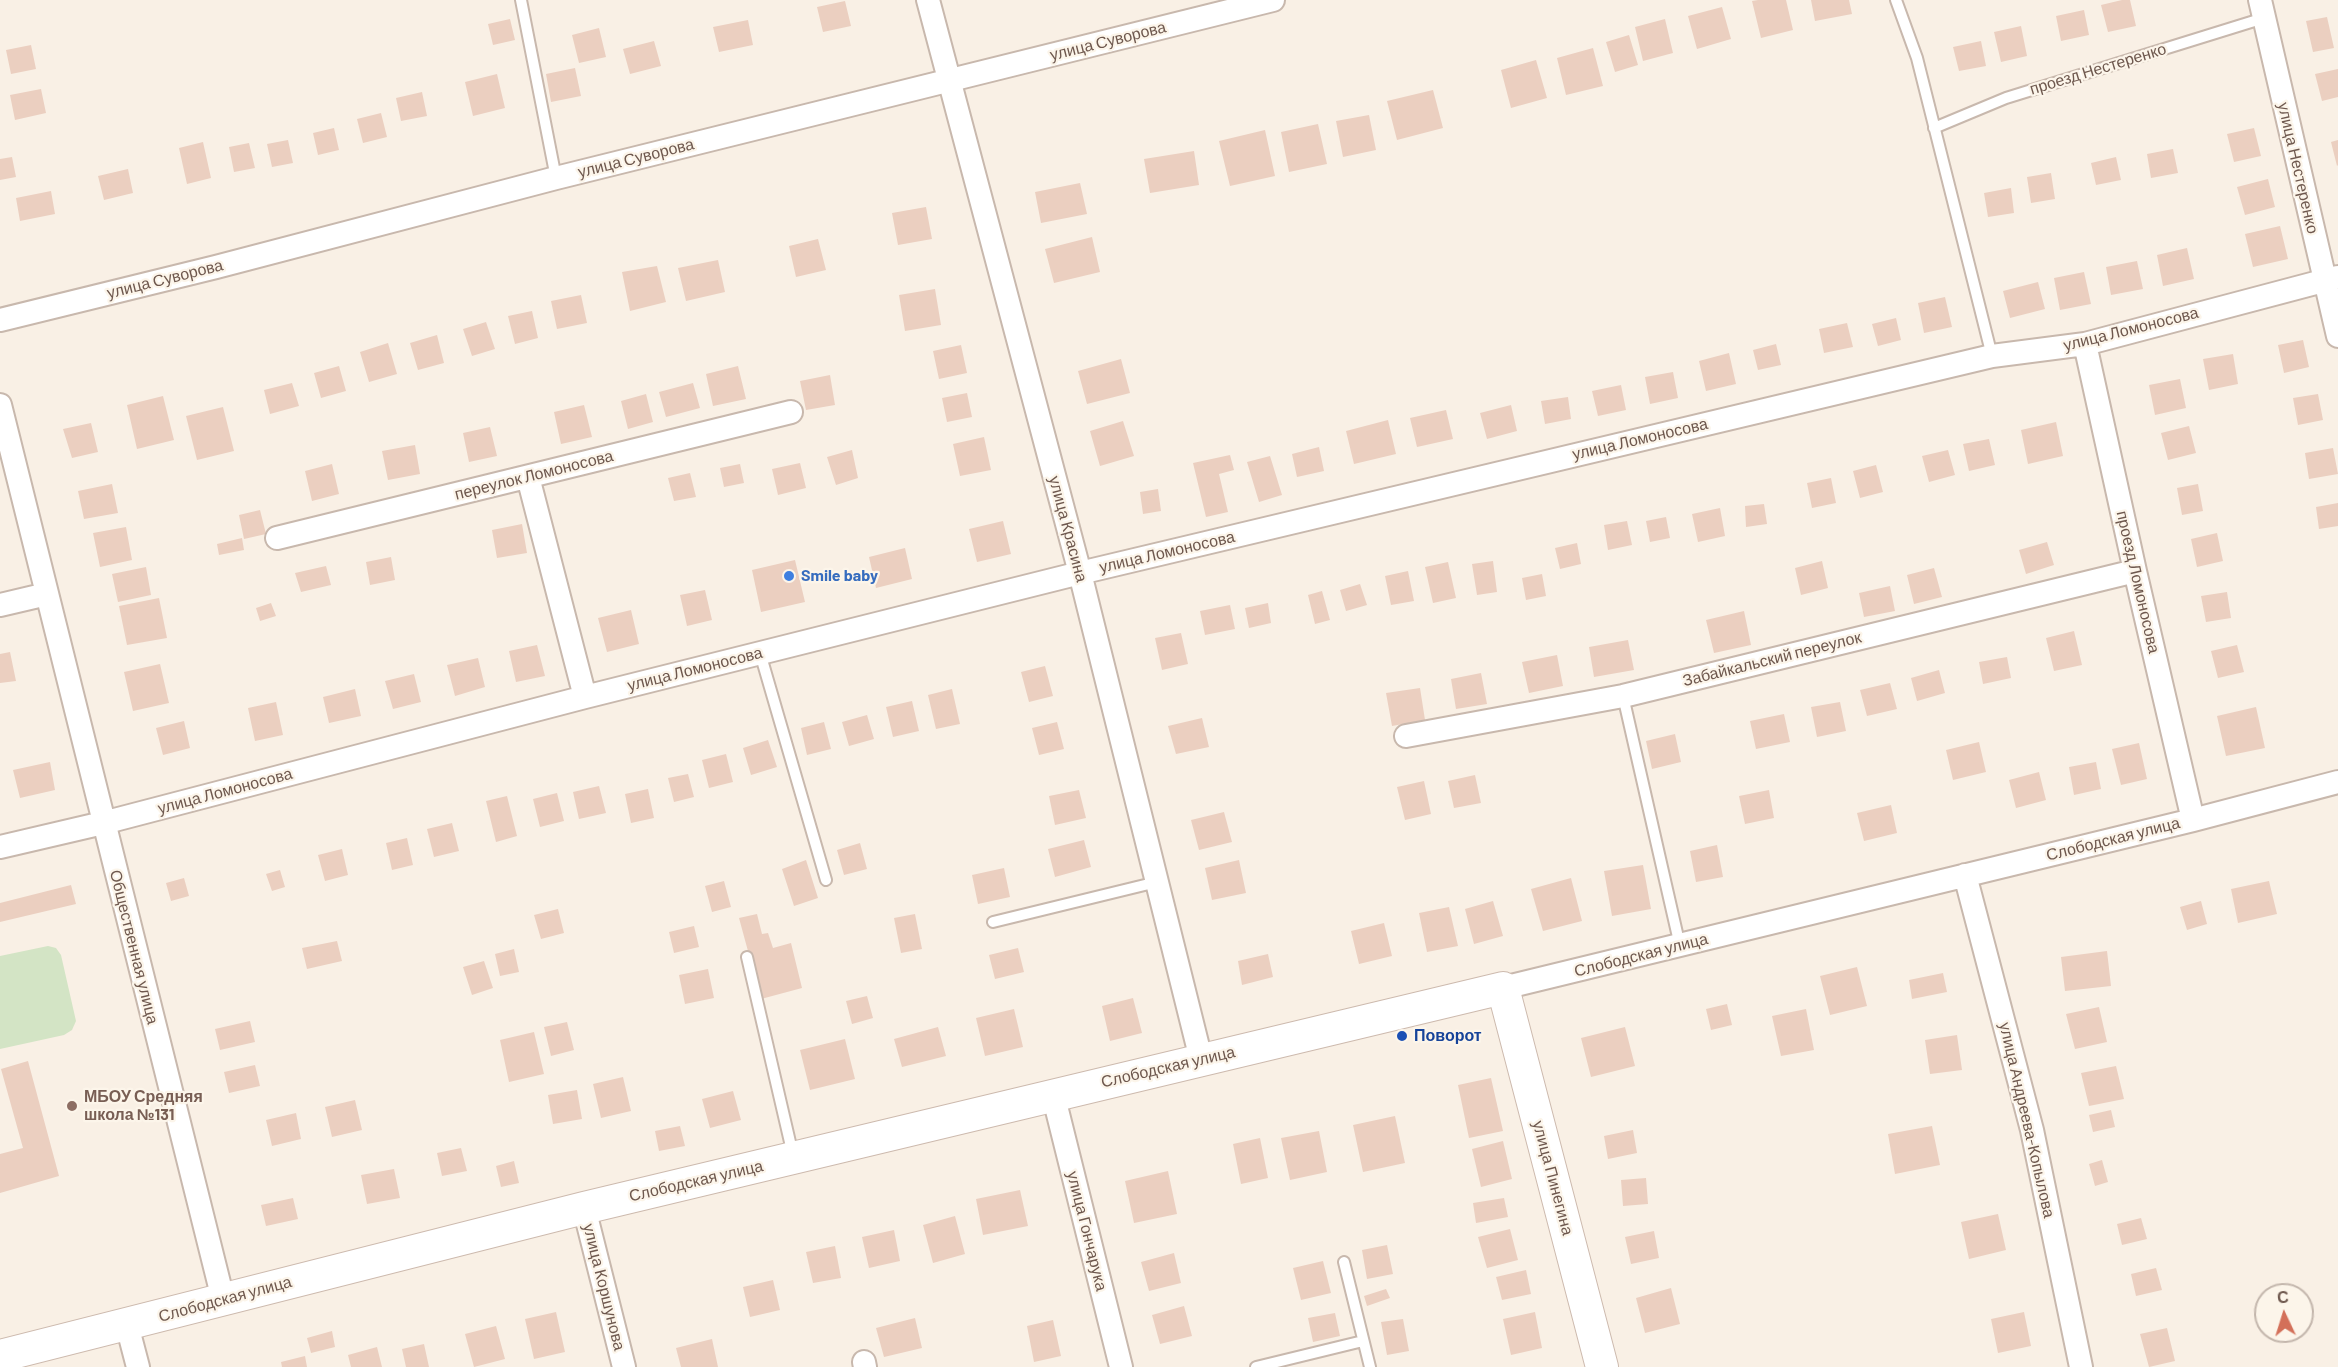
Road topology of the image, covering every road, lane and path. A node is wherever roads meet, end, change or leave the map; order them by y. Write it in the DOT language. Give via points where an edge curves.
graph roads {
  1 [pos="521,0"];
  2 [pos="928,0"];
  3 [pos="1273,0"];
  4 [pos="1896,0"];
  5 [pos="2262,9"];
  6 [pos="949,80"];
  7 [pos="1934,128"];
  8 [pos="556,178"];
  9 [pos="2331,278"];
  10 [pos="0,320"];
  11 [pos="2338,336"];
  12 [pos="2085,344"];
  13 [pos="1992,356"];
  14 [pos="0,405"];
  15 [pos="791,412"];
  16 [pos="528,477"];
  17 [pos="277,538"];
  18 [pos="2135,571"];
  19 [pos="1080,573"];
  20 [pos="47,594"];
  21 [pos="0,605"];
  22 [pos="760,653"];
  23 [pos="1623,696"];
  24 [pos="585,697"];
  25 [pos="1406,736"];
  26 [pos="2338,782"];
  27 [pos="2193,820"];
  28 [pos="103,823"];
  29 [pos="0,847"];
  30 [pos="1965,875"];
  31 [pos="826,880"];
  32 [pos="1157,882"];
  33 [pos="993,922"];
  34 [pos="1680,946"];
  35 [pos="747,957"];
  36 [pos="1503,988"];
  37 [pos="1201,1059"];
  38 [pos="1053,1094"];
  39 [pos="794,1158"];
  40 [pos="584,1208"];
  41 [pos="1344,1262"];
  42 [pos="223,1299"];
  43 [pos="127,1325"];
  44 [pos="1364,1341"];
  45 [pos="0,1356"];
  46 [pos="138,1367"];
  47 [pos="624,1367"];
  48 [pos="1121,1367"];
  49 [pos="1256,1367"];
  50 [pos="1370,1367"];
  51 [pos="1602,1367"];
  52 [pos="2081,1367"];
  1 -- 8 [label="lane"];
  2 -- 6 [label="street, улица Красина"];
  3 -- 6 [label="street, улица Суворова"];
  4 -- 7 [label="lane" via="1917,58"];
  5 -- 7 [label="lane, проезд Нестеренко" via="2006,98"];
  5 -- 9 [label="street, улица Нестеренко"];
  6 -- 8 [label="street, улица Суворова"];
  6 -- 19 [label="street, улица Красина"];
  7 -- 13 [label="lane"];
  8 -- 10 [label="street, улица Суворова"];
  9 -- 11 [label="street, улица Нестеренко"];
  9 -- 12 [label="street, улица Ломоносова"];
  12 -- 13 [label="street, улица Ломоносова"];
  12 -- 18 [label="street, проезд Ломоносова"];
  13 -- 19 [label="street, улица Ломоносова"];
  14 -- 20 [label="street, Общественная улица"];
  15 -- 16 [label="street, переулок Ломоносова"];
  16 -- 17 [label="street, переулок Ломоносова"];
  16 -- 24 [label="street"];
  18 -- 23 [label="street, Забайкальский переулок"];
  18 -- 27 [label="street, проезд Ломоносова"];
  19 -- 22 [label="street, улица Ломоносова"];
  19 -- 32 [label="street, улица Красина"];
  20 -- 21 [label="street"];
  20 -- 28 [label="street, Общественная улица"];
  22 -- 24 [label="street, улица Ломоносова"];
  22 -- 31 [label="lane"];
  23 -- 25 [label="street, Забайкальский переулок"];
  23 -- 34 [label="lane"];
  24 -- 28 [label="street, улица Ломоносова"];
  26 -- 27 [label="street, Слободская улица"];
  27 -- 30 [label="street, Слободская улица"];
  28 -- 29 [label="street, улица Ломоносова"];
  28 -- 42 [label="street, Общественная улица"];
  30 -- 34 [label="street, Слободская улица"];
  30 -- 52 [label="street, улица Андреева-Копылова" via="2032,1130"];
  32 -- 33 [label="lane"];
  32 -- 37 [label="street, улица Красина"];
  34 -- 36 [label="street, Слободская улица"];
  35 -- 39 [label="lane"];
  36 -- 37 [label="street, Слободская улица"];
  36 -- 51 [label="street, улица Пинегина"];
  37 -- 38 [label="street, Слободская улица"];
  38 -- 39 [label="street, Слободская улица"];
  38 -- 48 [label="street, улица Гончарука"];
  39 -- 40 [label="street, Слободская улица"];
  40 -- 42 [label="street, Слободская улица"];
  40 -- 47 [label="street, улица Коршунова"];
  41 -- 44 [label="lane"];
  42 -- 43 [label="street, Слободская улица"];
  43 -- 45 [label="street, Слободская улица"];
  43 -- 46 [label="street"];
  44 -- 49 [label="lane"];
  44 -- 50 [label="lane"];
}
